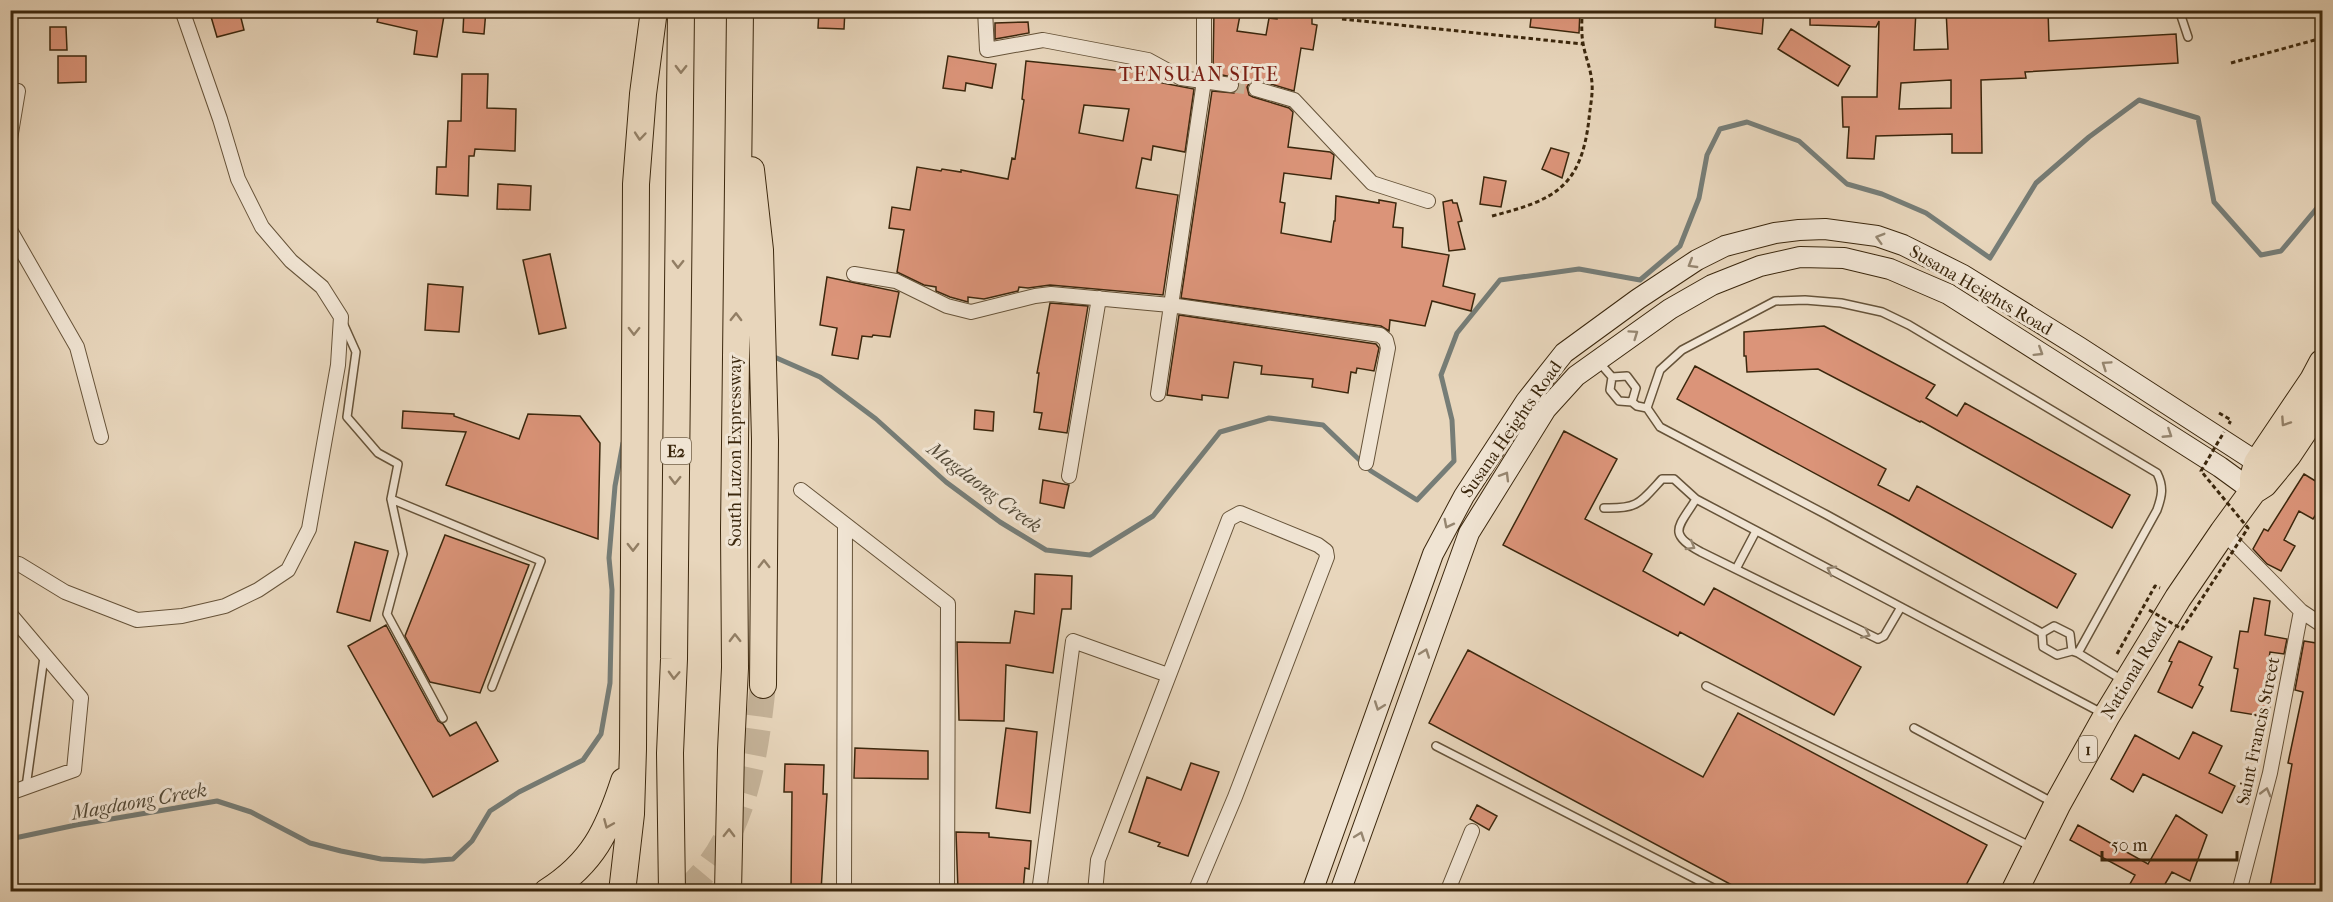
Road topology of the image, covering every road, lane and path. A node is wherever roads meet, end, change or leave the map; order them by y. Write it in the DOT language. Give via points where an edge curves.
graph roads {
  1 [pos="182,10"];
  2 [pos="654,10"];
  3 [pos="681,10"];
  4 [pos="740,10"];
  5 [pos="985,10"];
  6 [pos="1204,10"];
  7 [pos="1582,10"];
  8 [pos="2179,10"];
  9 [pos="1342,20"];
  10 [pos="2188,37"];
  11 [pos="2322,38"];
  12 [pos="1583,44"];
  13 [pos="2231,63"];
  14 [pos="738,69"];
  15 [pos="1204,81"];
  16 [pos="1231,85"];
  17 [pos="1256,89"];
  18 [pos="18,91"];
  19 [pos="10,139"];
  20 [pos="1428,201"];
  21 [pos="1492,216"];
  22 [pos="10,230"];
  23 [pos="854,274"];
  24 [pos="1099,298"];
  25 [pos="1170,305"];
  26 [pos="341,317"];
  27 [pos="1598,360"];
  28 [pos="2322,363"];
  29 [pos="1612,377"];
  30 [pos="1158,394"];
  31 [pos="1632,402"];
  32 [pos="2322,404"];
  33 [pos="1647,408"];
  34 [pos="2224,432"];
  35 [pos="101,437"];
  36 [pos="1366,463"];
  37 [pos="2265,468"];
  38 [pos="1069,477"];
  39 [pos="801,490"];
  40 [pos="2253,491"];
  41 [pos="391,499"];
  42 [pos="1696,499"];
  43 [pos="1604,508"];
  44 [pos="845,526"];
  45 [pos="1756,531"];
  46 [pos="2223,532"];
  47 [pos="10,562"];
  48 [pos="1736,569"];
  49 [pos="2155,586"];
  50 [pos="1901,607"];
  51 [pos="2149,610"];
  52 [pos="2301,611"];
  53 [pos="10,614"];
  54 [pos="2322,625"];
  55 [pos="2042,633"];
  56 [pos="2075,652"];
  57 [pos="44,657"];
  58 [pos="1168,675"];
  59 [pos="2117,677"];
  60 [pos="763,685"];
  61 [pos="1706,686"];
  62 [pos="492,687"];
  63 [pos="2107,715"];
  64 [pos="443,718"];
  65 [pos="1914,728"];
  66 [pos="1436,746"];
  67 [pos="633,749"];
  68 [pos="26,787"];
  69 [pos="10,793"];
  70 [pos="2057,805"];
  71 [pos="1472,831"];
  72 [pos="2034,848"];
  73 [pos="548,891"];
  74 [pos="622,891"];
  75 [pos="672,891"];
  76 [pos="728,891"];
  77 [pos="844,891"];
  78 [pos="947,891"];
  79 [pos="1039,891"];
  80 [pos="1095,891"];
  81 [pos="1195,891"];
  82 [pos="1312,891"];
  83 [pos="1340,891"];
  84 [pos="1450,891"];
  85 [pos="1721,891"];
  86 [pos="2014,891"];
  87 [pos="2243,891"];
  1 -- 26 [label="street" via="238,179 262,227 291,261 322,287"];
  2 -- 67 [label="highway, one-way" via="636,184"];
  3 -- 75 [label="highway, E2, one-way" via="670,753"];
  4 -- 14 [label="highway, South Luzon Expressway"];
  5 -- 15 [label="street" via="987,50 1043,40 1148,60 1181,78"];
  6 -- 15 [label="street"];
  7 -- 12 [label="path"];
  8 -- 10 [label="lane"];
  9 -- 12 [label="path"];
  11 -- 13 [label="path"];
  12 -- 21 [label="path" via="1592,99 1577,168 1547,199"];
  60 -- 14 [label="highway, one-way" via="765,440 760,250"];
  76 -- 14 [label="highway, South Luzon Expressway, one-way" via="735,668"];
  15 -- 16 [label="street"];
  15 -- 25 [label="street"];
  17 -- 20 [label="street" via="1294,100 1372,183"];
  18 -- 19 [label="street"];
  22 -- 35 [label="street" via="77,347"];
  23 -- 24 [label="street" via="896,281 947,306 971,312 1051,294"];
  24 -- 25 [label="street"];
  24 -- 38 [label="street"];
  25 -- 30 [label="street"];
  25 -- 36 [label="street" via="1380,335 1388,348"];
  26 -- 41 [label="lane" via="356,352 347,417 378,453 398,464"];
  26 -- 47 [label="street" via="336,375 309,529 288,570 225,606 182,616 137,620 65,592"];
  27 -- 29 [label="lane"];
  27 -- 40 [label="main road, Susana Heights Road, one-way" via="1690,296 1735,274 1800,257 1868,262 1948,294"];
  83 -- 27 [label="main road, Susana Heights Road, one-way" via="1469,533 1546,409 1576,376"];
  28 -- 37 [label="highway, National Road / 1, one-way"];
  29 -- 31 [label="lane" via="1610,390 1619,401"];
  29 -- 31 [label="lane" via="1627,376 1636,388"];
  31 -- 33 [label="lane"];
  32 -- 37 [label="highway" via="2288,455"];
  33 -- 55 [label="lane" via="1660,427"];
  33 -- 56 [label="lane" via="1660,370 1682,350 1776,301 1841,303 1882,312 1909,325 2157,473 2162,483 2157,510"];
  34 -- 51 [label="path, bridge" via="2201,471 2248,528 2182,629"];
  37 -- 40 [label="highway, National Road / 1" via="2253,478"];
  37 -- 82 [label="main road, Susana Heights Road, one-way" via="1963,275 1903,245 1850,231 1816,230 1775,233 1725,246 1638,298 1564,353 1526,401 1464,496 1433,554"];
  39 -- 44 [label="street"];
  40 -- 46 [label="highway, National Road / 1"];
  41 -- 62 [label="lane" via="541,561"];
  41 -- 64 [label="lane" via="403,554 387,614"];
  42 -- 43 [label="lane" via="1674,479 1662,479 1640,503 1625,509"];
  42 -- 45 [label="lane"];
  42 -- 48 [label="lane, one-way" via="1680,524 1681,540"];
  44 -- 77 [label="street"];
  44 -- 78 [label="street" via="948,604"];
  45 -- 48 [label="lane"];
  50 -- 45 [label="lane, one-way"];
  46 -- 52 [label="street"];
  46 -- 59 [label="highway, National Road / 1"];
  48 -- 50 [label="lane, one-way" via="1878,639 1884,636"];
  49 -- 59 [label="path" via="2129,629"];
  50 -- 63 [label="lane"];
  52 -- 54 [label="street"];
  87 -- 52 [label="street, Saint Francis Street, one-way"];
  53 -- 57 [label="street"];
  55 -- 56 [label="lane" via="2043,647 2057,655"];
  55 -- 56 [label="lane" via="2054,626 2070,634"];
  56 -- 59 [label="lane"];
  57 -- 68 [label="lane"];
  57 -- 68 [label="street" via="81,698 74,770"];
  58 -- 79 [label="street" via="1073,641"];
  58 -- 80 [label="street" via="1098,860"];
  58 -- 81 [label="street" via="1229,519 1240,513 1326,551 1327,557 1260,731"];
  59 -- 63 [label="highway, National Road / 1"];
  61 -- 72 [label="lane"];
  63 -- 70 [label="highway, National Road / 1"];
  65 -- 70 [label="lane"];
  66 -- 85 [label="lane"];
  67 -- 73 [label="highway, one-way" via="614,810 597,846"];
  67 -- 74 [label="highway" via="631,814"];
  68 -- 69 [label="street"];
  70 -- 72 [label="highway, National Road / 1"];
  71 -- 84 [label="street"];
  72 -- 86 [label="highway, National Road / 1"];
}
